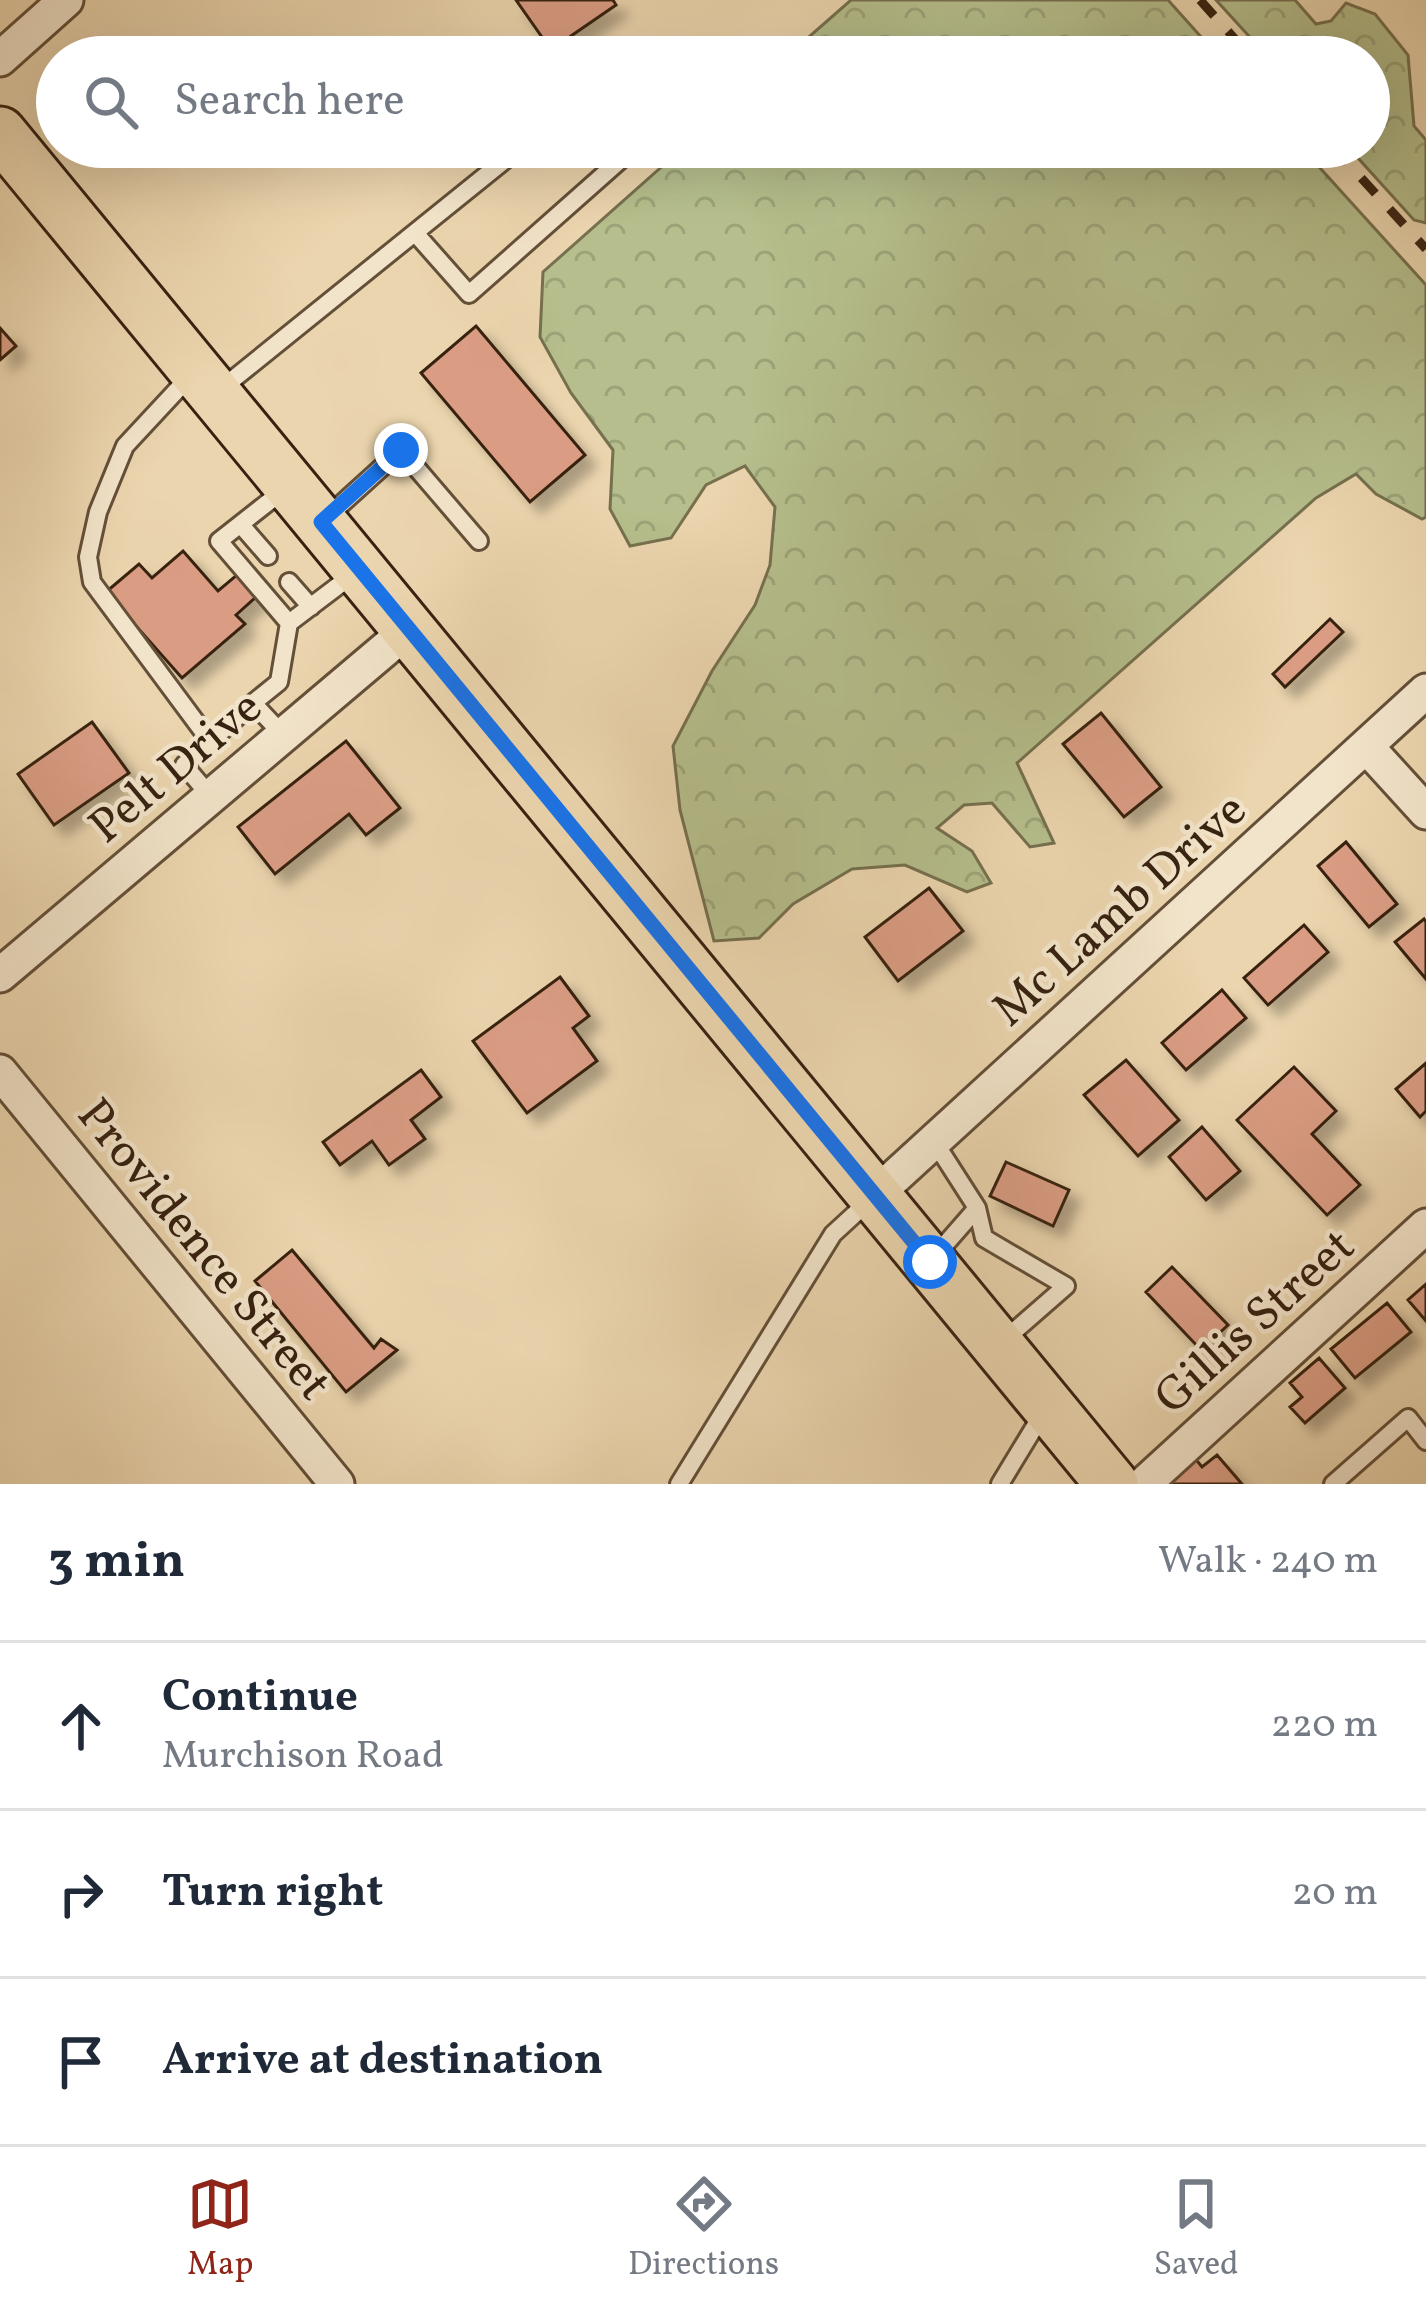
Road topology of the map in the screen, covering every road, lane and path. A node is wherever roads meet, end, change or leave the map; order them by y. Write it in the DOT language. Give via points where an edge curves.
graph roads {
  1 [pos="66,0"];
  2 [pos="0,58"];
  3 [pos="0,133"];
  4 [pos="496,168"];
  5 [pos="611,168"];
  6 [pos="416,234"];
  7 [pos="205,382"];
  8 [pos="306,503"];
  9 [pos="241,525"];
  10 [pos="479,541"];
  11 [pos="268,556"];
  12 [pos="360,569"];
  13 [pos="289,582"];
  14 [pos="310,607"];
  15 [pos="289,623"];
  16 [pos="410,629"];
  17 [pos="1426,691"];
  18 [pos="254,703"];
  19 [pos="284,736"];
  20 [pos="210,741"];
  21 [pos="1366,746"];
  22 [pos="211,797"];
  23 [pos="1426,812"];
  24 [pos="0,975"];
  25 [pos="0,1072"];
  26 [pos="934,1142"];
  27 [pos="875,1196"];
  28 [pos="977,1208"];
  29 [pos="1426,1226"];
  30 [pos="930,1262"];
  31 [pos="999,1345"];
  32 [pos="1048,1405"];
  33 [pos="1426,1441"];
  34 [pos="338,1484"];
  35 [pos="679,1484"];
  36 [pos="1000,1484"];
  37 [pos="1112,1484"];
  38 [pos="1144,1484"];
  39 [pos="1334,1484"];
  1 -- 2 [label="street"];
  3 -- 7 [label="main road"];
  4 -- 6 [label="lane"];
  5 -- 6 [label="lane" via="469,294"];
  6 -- 7 [label="lane"];
  7 -- 8 [label="main road"];
  7 -- 20 [label="lane" via="125,446 88,556 92,582"];
  8 -- 9 [label="lane"];
  8 -- 10 [label="lane" via="401,450"];
  8 -- 12 [label="main road"];
  9 -- 11 [label="lane"];
  9 -- 15 [label="lane" via="219,541"];
  12 -- 14 [label="lane"];
  12 -- 16 [label="main road"];
  13 -- 14 [label="lane"];
  14 -- 15 [label="lane"];
  15 -- 18 [label="lane" via="279,682"];
  16 -- 19 [label="street, Pelt Drive"];
  16 -- 27 [label="main road"];
  17 -- 21 [label="street, Mc Lamb Drive"];
  18 -- 19 [label="lane"];
  18 -- 20 [label="lane"];
  19 -- 22 [label="street, Pelt Drive"];
  20 -- 22 [label="lane" via="184,764"];
  21 -- 23 [label="street"];
  21 -- 26 [label="street, Mc Lamb Drive"];
  22 -- 24 [label="street, Pelt Drive"];
  25 -- 34 [label="street, Providence Street"];
  26 -- 27 [label="street, Mc Lamb Drive"];
  26 -- 28 [label="lane"];
  27 -- 30 [label="main road"];
  27 -- 35 [label="lane" via="833,1234"];
  28 -- 30 [label="lane"];
  28 -- 31 [label="lane" via="984,1238 1066,1286"];
  29 -- 38 [label="street, Gillis Street"];
  30 -- 31 [label="main road"];
  31 -- 32 [label="main road"];
  32 -- 36 [label="lane"];
  32 -- 37 [label="main road"];
  33 -- 39 [label="lane" via="1408,1418"];
}
